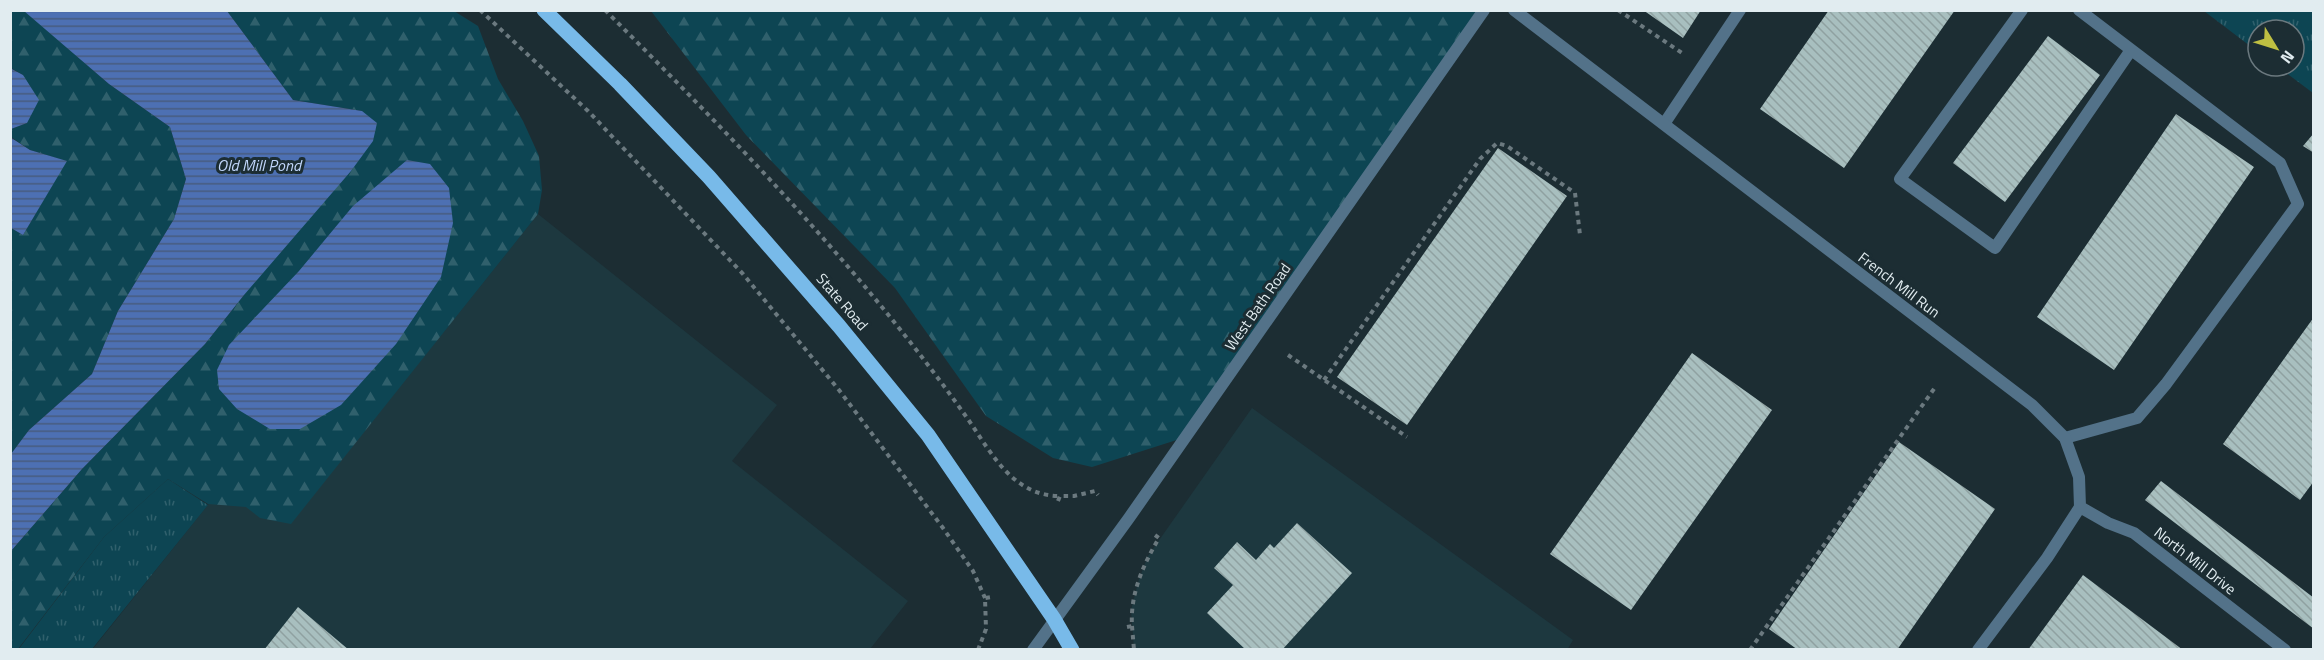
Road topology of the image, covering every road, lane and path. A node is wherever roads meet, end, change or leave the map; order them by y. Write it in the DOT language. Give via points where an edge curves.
graph roads {
  1 [pos="480,10"];
  2 [pos="543,10"];
  3 [pos="605,10"];
  4 [pos="1484,10"];
  5 [pos="1514,10"];
  6 [pos="1618,10"];
  7 [pos="1740,10"];
  8 [pos="2022,10"];
  9 [pos="2079,10"];
  10 [pos="2131,50"];
  11 [pos="1702,67"];
  12 [pos="1664,124"];
  13 [pos="1580,235"];
  14 [pos="1288,355"];
  15 [pos="1324,380"];
  16 [pos="1936,386"];
  17 [pos="1407,437"];
  18 [pos="2065,438"];
  19 [pos="1098,495"];
  20 [pos="1060,496"];
  21 [pos="1058,501"];
  22 [pos="2079,507"];
  23 [pos="1155,535"];
  24 [pos="991,597"];
  25 [pos="985,598"];
  26 [pos="1054,619"];
  27 [pos="978,650"];
  28 [pos="1033,650"];
  29 [pos="1072,650"];
  30 [pos="1134,650"];
  31 [pos="1750,650"];
  32 [pos="1978,650"];
  33 [pos="2285,650"];
  1 -- 25 [label="path" via="588,111 742,274 930,510 972,571"];
  2 -- 26 [label="main road, State Road" via="709,177 839,326 928,435"];
  3 -- 20 [label="path" via="758,165 826,242 939,378 1016,483 1039,494"];
  4 -- 26 [label="street, West Bath Road"];
  5 -- 12 [label="street, French Mill Run"];
  6 -- 11 [label="path"];
  7 -- 11 [label="street"];
  8 -- 10 [label="street" via="1900,179 1995,248"];
  9 -- 10 [label="street"];
  10 -- 18 [label="street" via="2280,163 2298,204 2137,418"];
  11 -- 12 [label="street"];
  12 -- 18 [label="street, French Mill Run" via="2032,405"];
  13 -- 15 [label="path" via="1575,193 1497,143 1480,159"];
  14 -- 15 [label="path"];
  15 -- 17 [label="path"];
  16 -- 31 [label="path"];
  18 -- 22 [label="street, French Mill Run" via="2079,477"];
  19 -- 20 [label="path" via="1095,490"];
  20 -- 21 [label="path"];
  22 -- 32 [label="street" via="2047,558"];
  22 -- 33 [label="street, North Mill Drive" via="2134,533"];
  23 -- 30 [label="path" via="1159,538 1139,579 1131,610 1129,626"];
  24 -- 25 [label="path"];
  25 -- 27 [label="path" via="986,629"];
  26 -- 28 [label="street, West Bath Road"];
  26 -- 29 [label="main road, State Road"];
}
